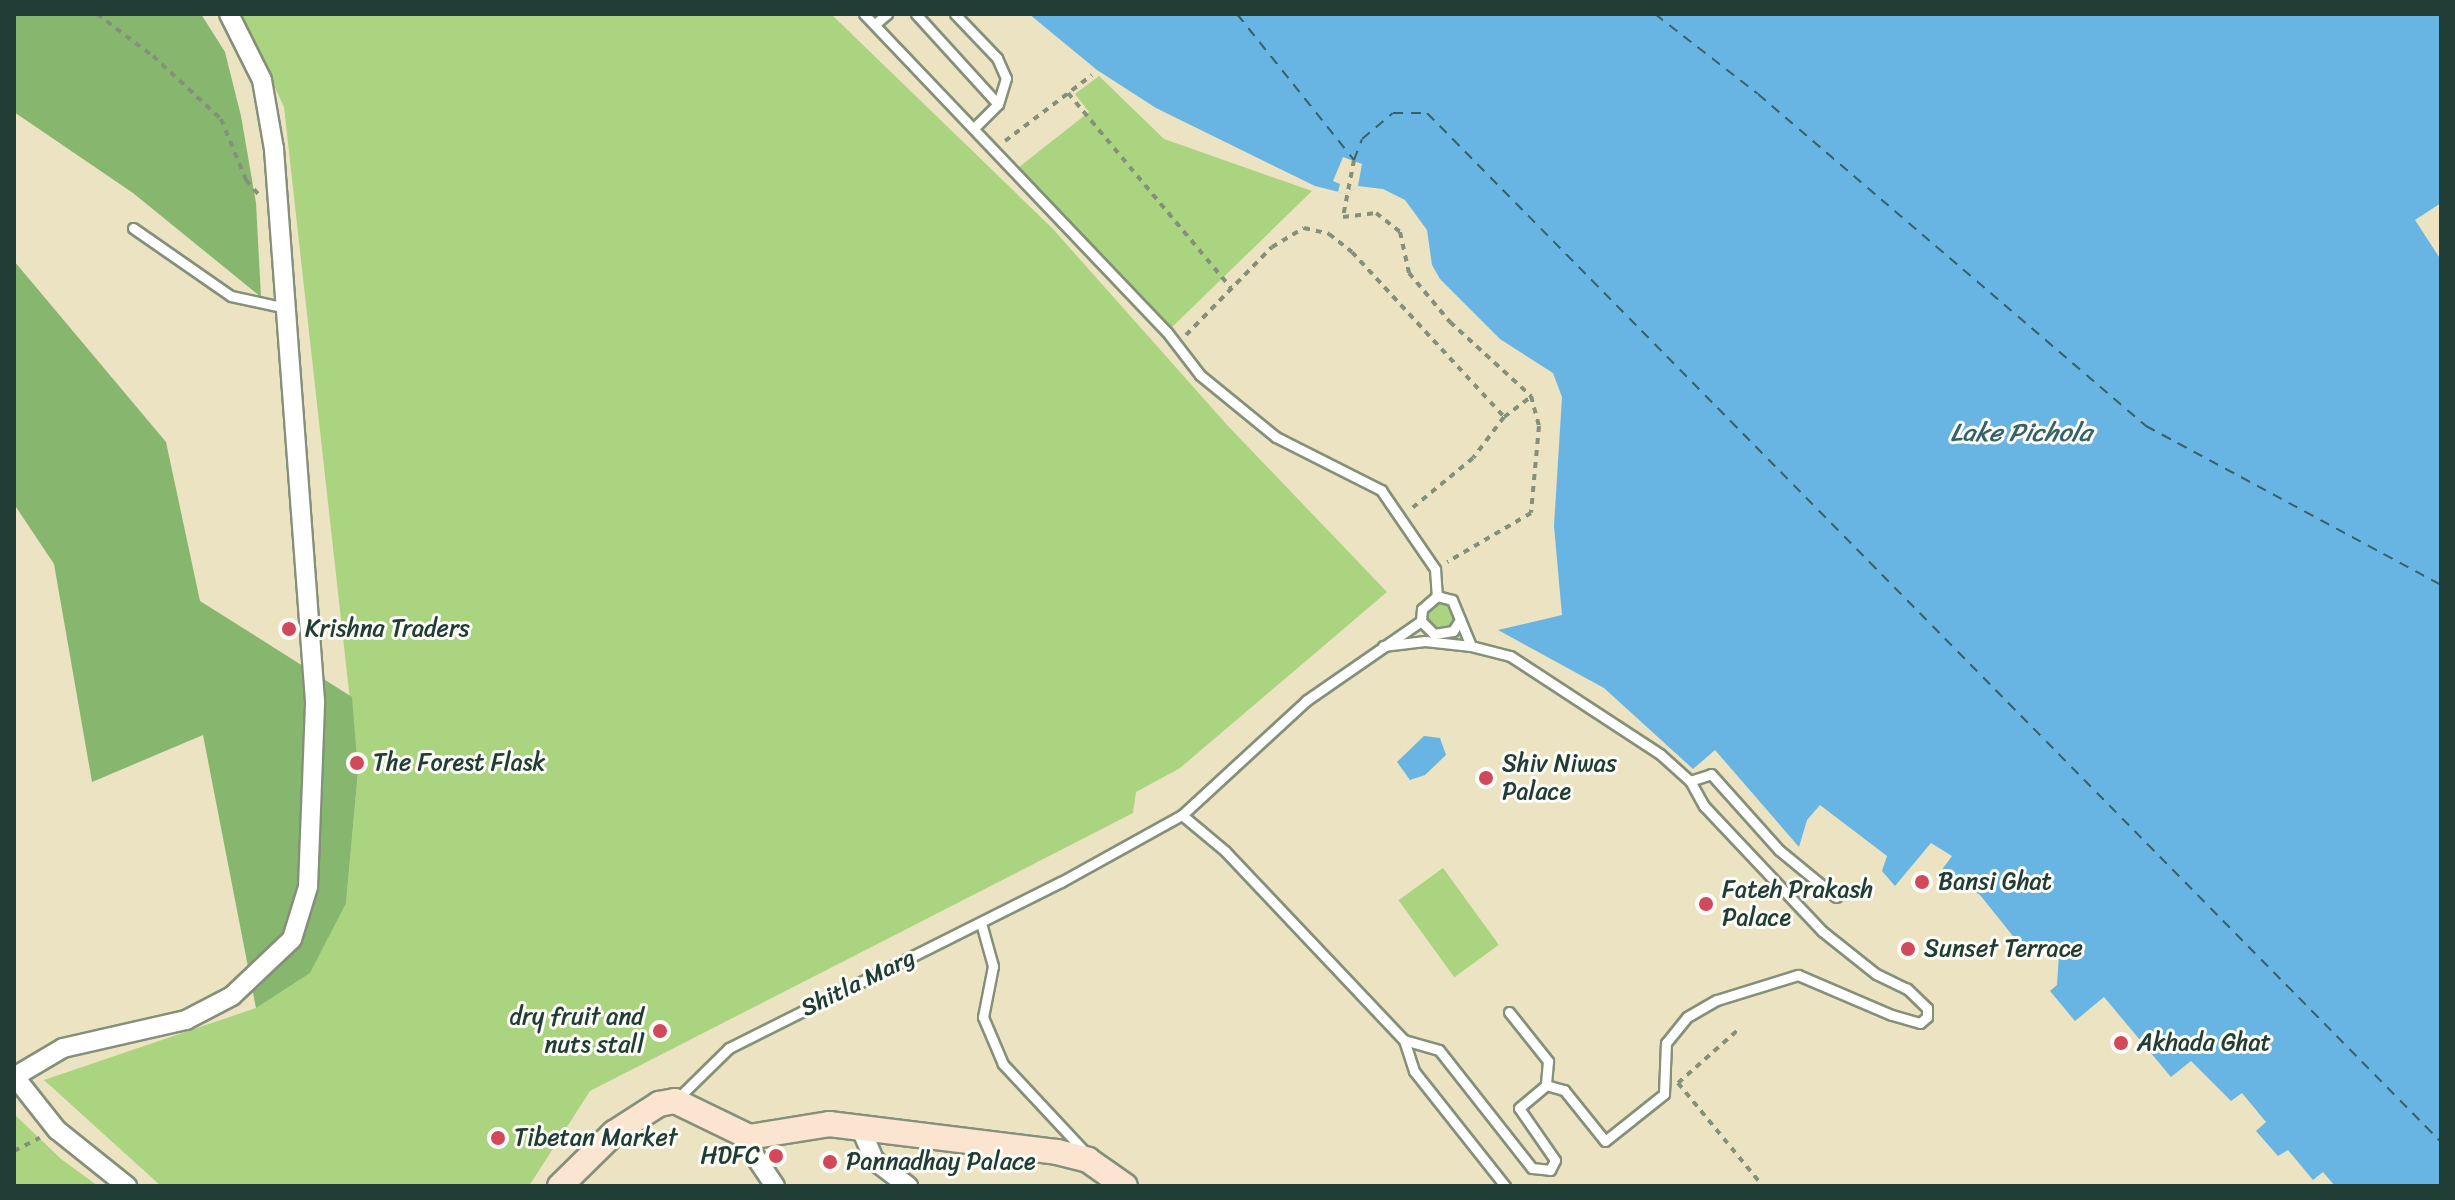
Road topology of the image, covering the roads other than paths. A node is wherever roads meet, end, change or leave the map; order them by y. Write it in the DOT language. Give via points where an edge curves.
graph roads {
  1 [pos="229,14"];
  2 [pos="864,14"];
  3 [pos="887,14"];
  4 [pos="916,14"];
  5 [pos="955,14"];
  6 [pos="875,24"];
  7 [pos="998,104"];
  8 [pos="974,128"];
  9 [pos="133,228"];
  10 [pos="286,308"];
  11 [pos="1437,596"];
  12 [pos="1460,620"];
  13 [pos="1421,621"];
  14 [pos="1380,646"];
  15 [pos="1471,646"];
  16 [pos="1690,781"];
  17 [pos="1182,815"];
  18 [pos="1836,897"];
  19 [pos="981,923"];
  20 [pos="1509,1012"];
  21 [pos="1404,1040"];
  22 [pos="14,1077"];
  23 [pos="1546,1085"];
  24 [pos="675,1101"];
  25 [pos="861,1129"];
  26 [pos="740,1134"];
  27 [pos="1088,1160"];
  28 [pos="127,1186"];
  29 [pos="560,1186"];
  30 [pos="775,1186"];
  31 [pos="908,1186"];
  32 [pos="1125,1186"];
  33 [pos="1505,1186"];
  1 -- 10 [label="street" via="257,70 270,115"];
  2 -- 6 [label="lane"];
  3 -- 6 [label="lane"];
  4 -- 7 [label="lane"];
  5 -- 7 [label="lane" via="1003,67 1005,91"];
  6 -- 8 [label="lane"];
  7 -- 8 [label="lane"];
  8 -- 11 [label="lane" via="1231,403 1276,437 1381,490 1435,569"];
  9 -- 10 [label="lane" via="231,296"];
  10 -- 22 [label="street" via="315,701 312,829 303,914 277,958 211,1008 159,1028 63,1048"];
  11 -- 12 [label="lane" via="1456,603"];
  11 -- 13 [label="lane" via="1426,602"];
  12 -- 13 [label="lane" via="1442,635 1430,632"];
  12 -- 15 [label="lane"];
  13 -- 14 [label="lane, Shitla Marg"];
  14 -- 15 [label="lane" via="1425,641"];
  14 -- 17 [label="lane, Shitla Marg" via="1307,700"];
  15 -- 16 [label="lane" via="1510,656 1570,691"];
  16 -- 18 [label="lane" via="1711,774 1779,850"];
  16 -- 23 [label="lane" via="1704,806 1822,931 1876,974 1907,989 1927,1008 1927,1017 1920,1023 1892,1015 1798,975 1717,1000 1687,1017 1666,1043 1664,1094 1605,1141 1564,1090"];
  17 -- 19 [label="lane, Shitla Marg"];
  17 -- 21 [label="lane" via="1225,851"];
  19 -- 24 [label="lane, Shitla Marg" via="729,1048"];
  19 -- 27 [label="lane" via="993,966 983,1017 1003,1064 1086,1151"];
  20 -- 23 [label="lane" via="1548,1061"];
  21 -- 23 [label="lane" via="1439,1050 1526,1161 1540,1171 1550,1170 1553,1152 1519,1108"];
  21 -- 33 [label="lane" via="1414,1071"];
  22 -- 28 [label="street" via="57,1130"];
  24 -- 26 [label="main road"];
  24 -- 29 [label="main road, Shitla Marg" via="626,1123"];
  25 -- 26 [label="main road" via="814,1124 772,1136"];
  25 -- 27 [label="main road"];
  25 -- 31 [label="street" via="874,1160"];
  26 -- 30 [label="street"];
  27 -- 32 [label="main road"];
}
